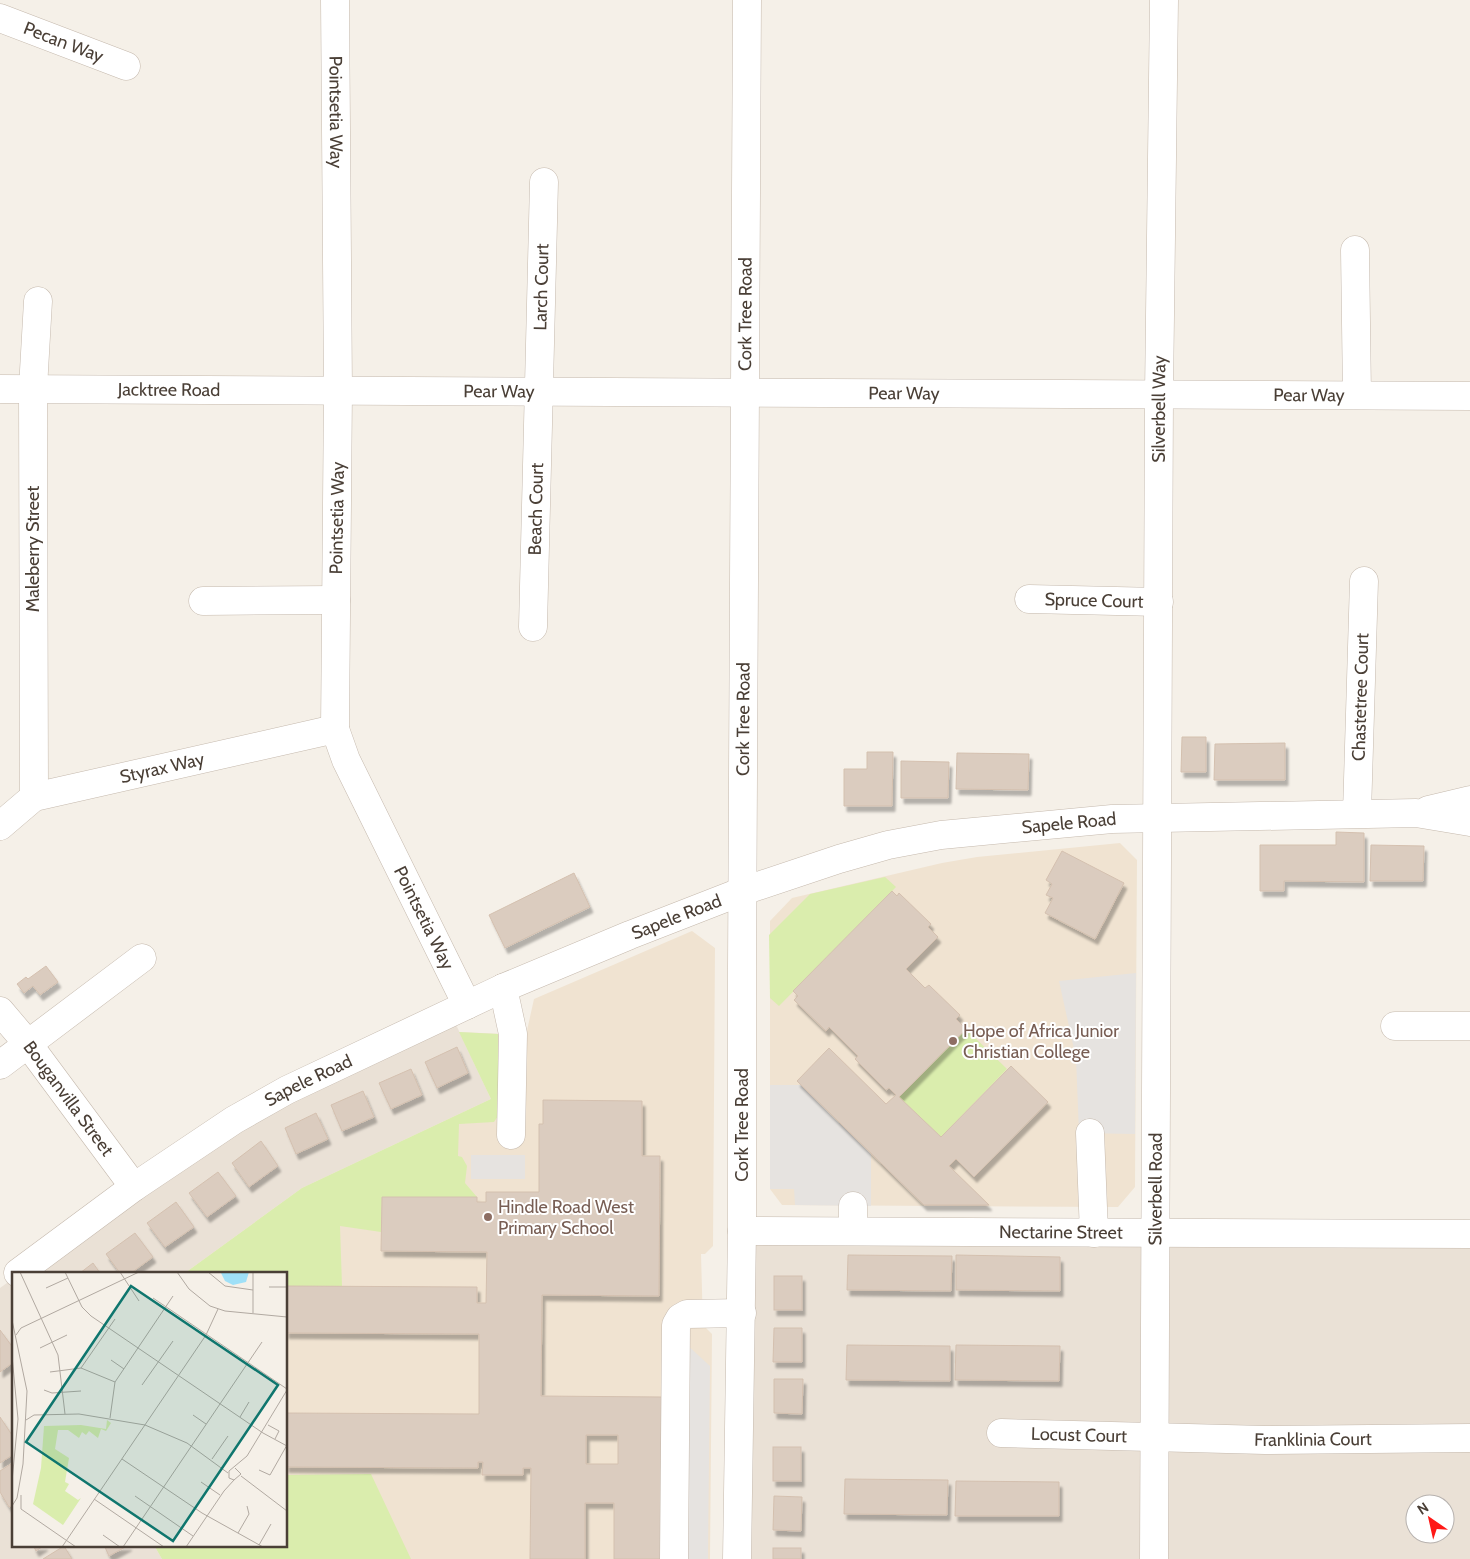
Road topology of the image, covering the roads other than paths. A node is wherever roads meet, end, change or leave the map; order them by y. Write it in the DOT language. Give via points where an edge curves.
graph roads {
  1 [pos="335,0"];
  2 [pos="747,0"];
  3 [pos="1164,0"];
  4 [pos="0,18"];
  5 [pos="126,66"];
  6 [pos="544,182"];
  7 [pos="1355,250"];
  8 [pos="38,301"];
  9 [pos="33,388"];
  10 [pos="0,389"];
  11 [pos="338,390"];
  12 [pos="539,391"];
  13 [pos="746,392"];
  14 [pos="1160,394"];
  15 [pos="1357,396"];
  16 [pos="1470,396"];
  17 [pos="1364,581"];
  18 [pos="1029,599"];
  19 [pos="336,600"];
  20 [pos="203,601"];
  21 [pos="1159,602"];
  22 [pos="533,627"];
  23 [pos="335,729"];
  24 [pos="34,797"];
  25 [pos="1470,800"];
  26 [pos="1357,813"];
  27 [pos="1416,813"];
  28 [pos="1158,818"];
  29 [pos="1470,822"];
  30 [pos="0,826"];
  31 [pos="743,891"];
  32 [pos="142,958"];
  33 [pos="504,988"];
  34 [pos="467,1006"];
  35 [pos="0,1011"];
  36 [pos="1395,1026"];
  37 [pos="1470,1026"];
  38 [pos="28,1044"];
  39 [pos="0,1065"];
  40 [pos="1090,1133"];
  41 [pos="511,1136"];
  42 [pos="134,1187"];
  43 [pos="742,1231"];
  44 [pos="1094,1233"];
  45 [pos="1156,1233"];
  46 [pos="1470,1234"];
  47 [pos="19,1272"];
  48 [pos="12,1277"];
  49 [pos="0,1286"];
  50 [pos="742,1313"];
  51 [pos="1001,1433"];
  52 [pos="1156,1437"];
  53 [pos="1470,1438"];
  54 [pos="674,1559"];
  55 [pos="737,1559"];
  56 [pos="1154,1559"];
  1 -- 11 [label="street, Pointsetia Way"];
  2 -- 13 [label="street, Cork Tree Road"];
  3 -- 14 [label="street, Silverbell Way"];
  4 -- 5 [label="street, Pecan Way"];
  6 -- 12 [label="street, Larch Court"];
  7 -- 15 [label="street"];
  8 -- 9 [label="street, Maleberry Street"];
  9 -- 10 [label="street, Jacktree Road"];
  9 -- 11 [label="street, Jacktree Road"];
  9 -- 24 [label="street, Maleberry Street"];
  11 -- 12 [label="street, Pear Way"];
  11 -- 19 [label="street, Pointsetia Way"];
  12 -- 13 [label="street, Pear Way"];
  12 -- 22 [label="street, Beach Court"];
  13 -- 14 [label="street, Pear Way"];
  13 -- 31 [label="street, Cork Tree Road"];
  14 -- 15 [label="street, Pear Way"];
  14 -- 21 [label="street, Silverbell Way"];
  15 -- 16 [label="street, Pear Way"];
  17 -- 26 [label="street, Chastetree Court"];
  18 -- 21 [label="street, Spruce Court"];
  19 -- 20 [label="street"];
  19 -- 23 [label="street, Pointsetia Way"];
  21 -- 28 [label="street, Silverbell Way"];
  23 -- 24 [label="street, Styrax Way"];
  23 -- 34 [label="street, Pointsetia Way" via="346,760"];
  24 -- 30 [label="street, Styrax Way"];
  25 -- 27 [label="street, Sapele Road"];
  26 -- 27 [label="street, Sapele Road"];
  26 -- 28 [label="street, Sapele Road"];
  27 -- 29 [label="street, Sapele Road"];
  28 -- 31 [label="street, Sapele Road" via="1112,819 941,835 838,859"];
  28 -- 45 [label="street, Silverbell Road"];
  31 -- 33 [label="street, Sapele Road"];
  31 -- 43 [label="street, Cork Tree Road"];
  32 -- 38 [label="street"];
  33 -- 34 [label="street, Sapele Road"];
  33 -- 41 [label="street" via="513,1034"];
  34 -- 42 [label="street, Sapele Road" via="287,1090 234,1120"];
  35 -- 38 [label="street, Bouganvilla Street"];
  36 -- 37 [label="street"];
  38 -- 39 [label="street"];
  38 -- 42 [label="street, Bouganvilla Street"];
  40 -- 44 [label="street"];
  42 -- 47 [label="street, Sapele Road"];
  43 -- 44 [label="street, Nectarine Street" via="853,1218"];
  43 -- 50 [label="street, Cork Tree Road"];
  44 -- 45 [label="street, Nectarine Street"];
  45 -- 46 [label="street, Nectarine Street"];
  45 -- 52 [label="street, Silverbell Road"];
  48 -- 49 [label="street"];
  50 -- 54 [label="street" via="687,1314 676,1325"];
  50 -- 55 [label="street, Cork Tree Road"];
  51 -- 52 [label="street, Locust Court"];
  52 -- 53 [label="street, Franklinia Court" via="1265,1440"];
  52 -- 56 [label="street, Silverbell Road"];
}
